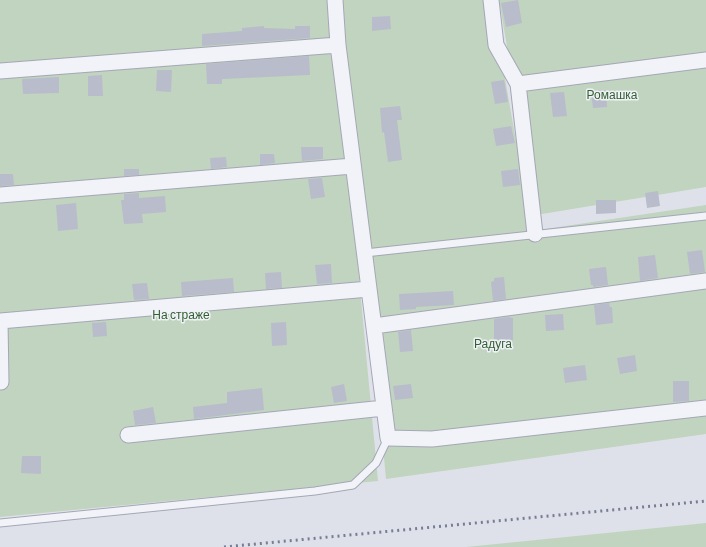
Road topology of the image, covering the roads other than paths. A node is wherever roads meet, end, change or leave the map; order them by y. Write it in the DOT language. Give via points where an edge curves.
graph roads {
  1 [pos="335,0"];
  2 [pos="491,0"];
  3 [pos="338,45"];
  4 [pos="706,60"];
  5 [pos="0,71"];
  6 [pos="518,84"];
  7 [pos="354,166"];
  8 [pos="0,195"];
  9 [pos="706,216"];
  10 [pos="535,234"];
  11 [pos="365,253"];
  12 [pos="706,281"];
  13 [pos="369,289"];
  14 [pos="0,321"];
  15 [pos="374,326"];
  16 [pos="1,382"];
  17 [pos="384,408"];
  18 [pos="706,408"];
  19 [pos="128,435"];
  20 [pos="388,438"];
  21 [pos="0,523"];
  1 -- 3 [label="street"];
  2 -- 6 [label="street" via="496,45"];
  3 -- 5 [label="street"];
  3 -- 7 [label="street"];
  4 -- 6 [label="street"];
  6 -- 10 [label="street"];
  7 -- 8 [label="street"];
  7 -- 11 [label="street"];
  9 -- 10 [label="lane"];
  10 -- 11 [label="lane"];
  11 -- 13 [label="street"];
  12 -- 15 [label="street"];
  13 -- 14 [label="street"];
  13 -- 15 [label="street"];
  14 -- 16 [label="street"];
  15 -- 17 [label="street"];
  17 -- 19 [label="street"];
  17 -- 20 [label="street"];
  18 -- 20 [label="street" via="432,439"];
  20 -- 21 [label="lane" via="376,463 353,485"];
}
